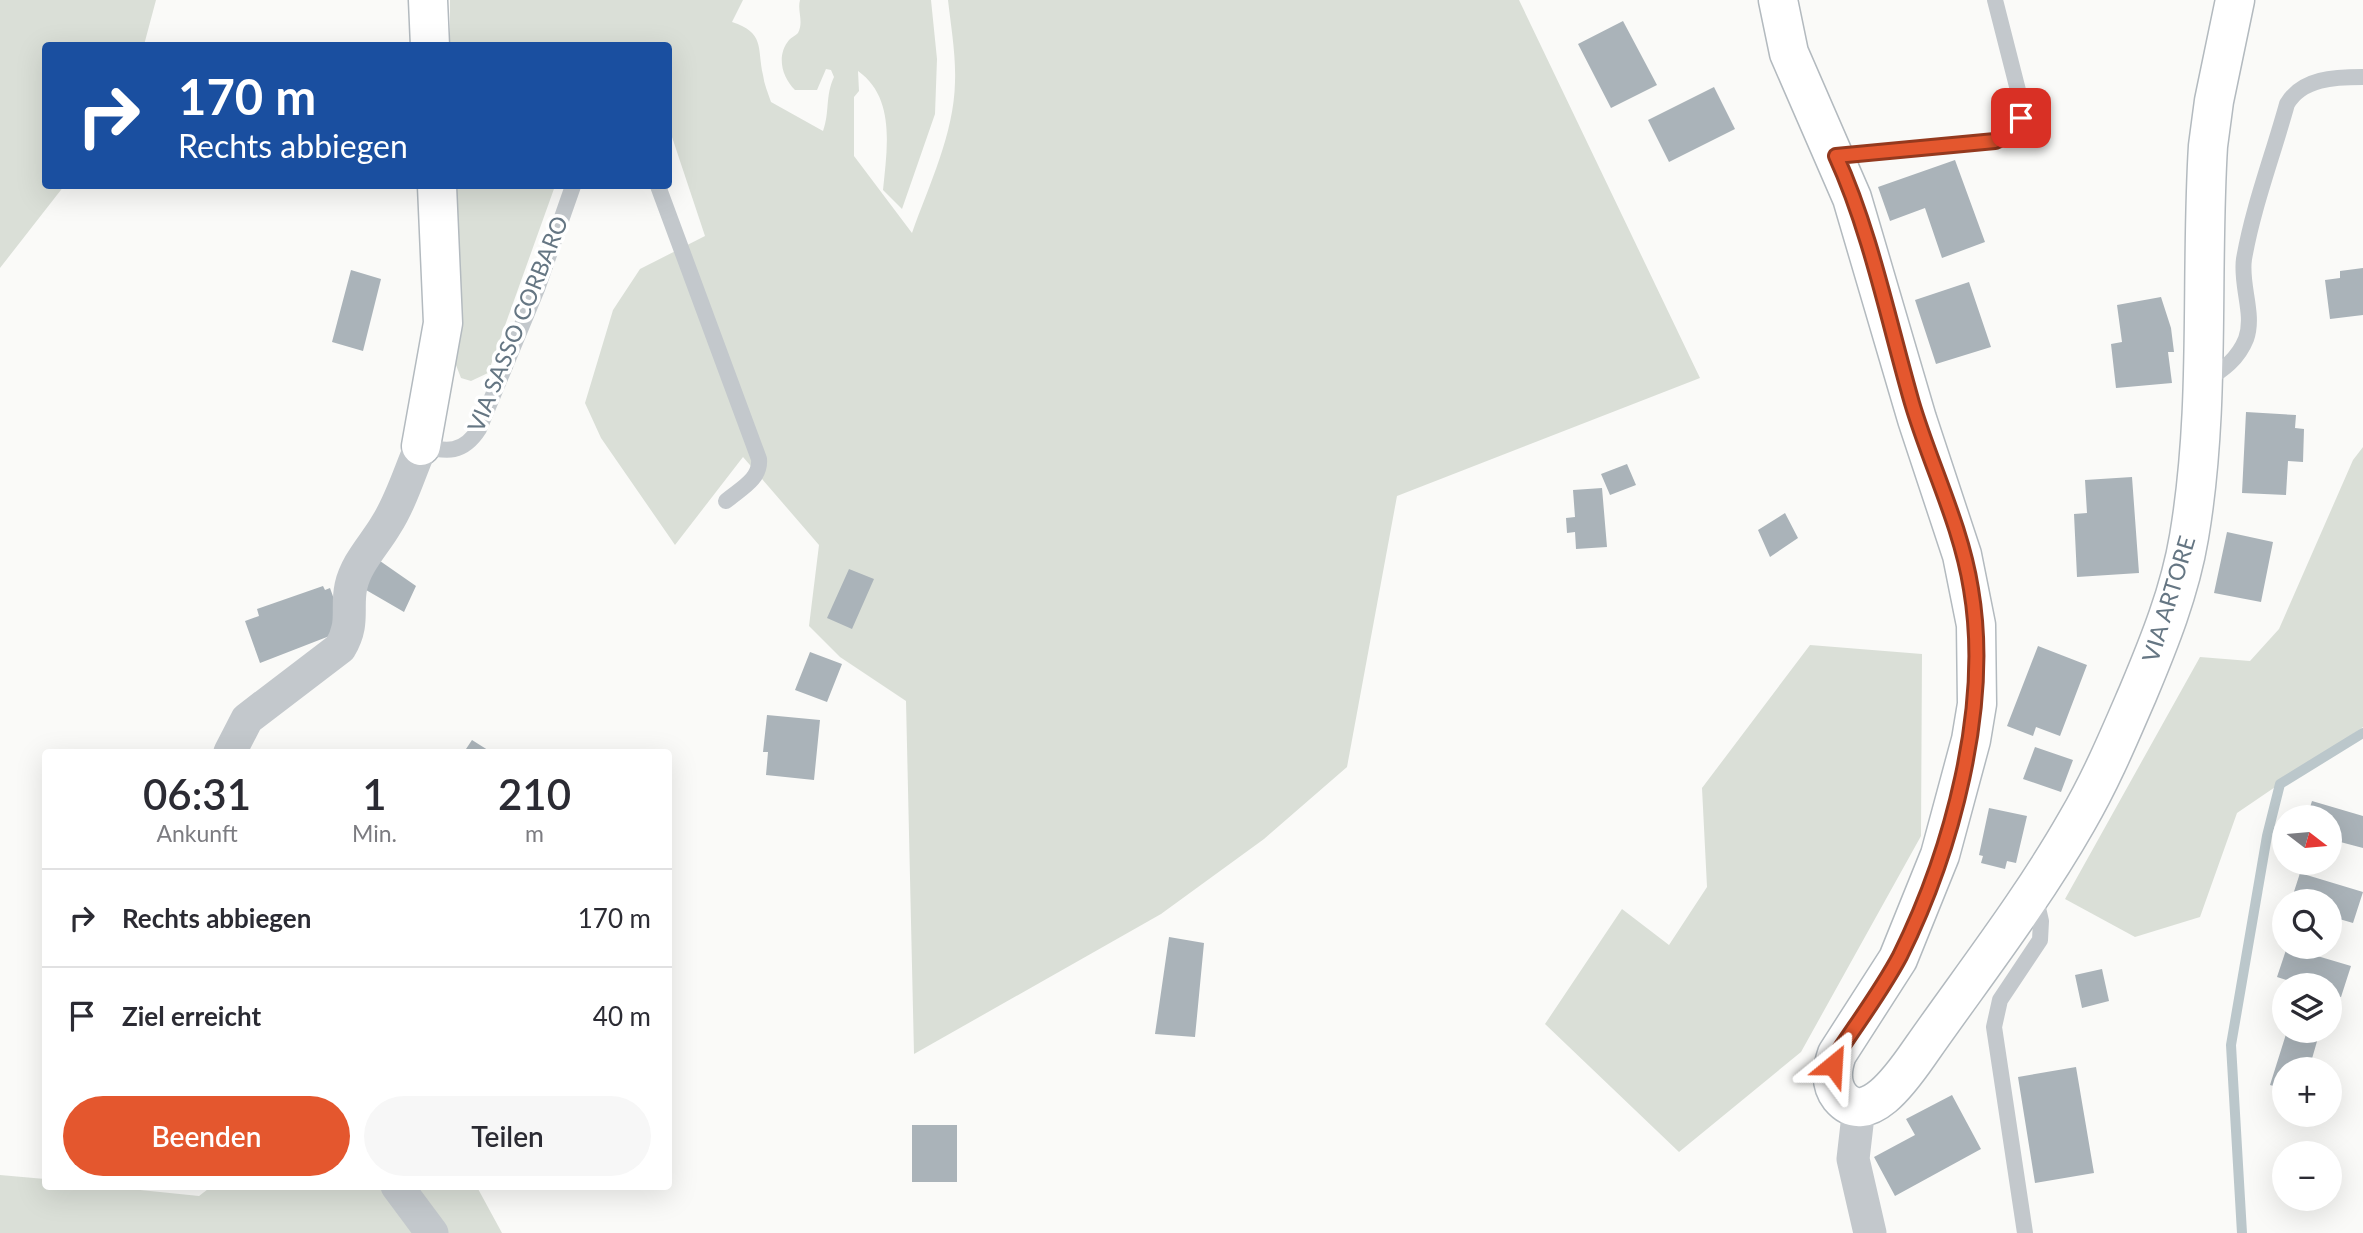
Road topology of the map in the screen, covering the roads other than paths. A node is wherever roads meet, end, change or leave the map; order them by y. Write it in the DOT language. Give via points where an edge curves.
graph roads {
  1 [pos="428,0"];
  2 [pos="1778,0"];
  3 [pos="1995,0"];
  4 [pos="2235,0"];
  5 [pos="430,42"];
  6 [pos="2363,77"];
  7 [pos="1836,156"];
  8 [pos="437,189"];
  9 [pos="572,189"];
  10 [pos="659,189"];
  11 [pos="2202,382"];
  12 [pos="421,446"];
  13 [pos="726,500"];
  14 [pos="231,749"];
  15 [pos="2034,889"];
  16 [pos="1859,1107"];
  17 [pos="400,1190"];
  18 [pos="432,1233"];
  19 [pos="1870,1233"];
  20 [pos="2025,1233"];
  1 -- 5 [label="street"];
  2 -- 7 [label="street" via="1789,53"];
  3 -- 7 [label="lane" via="2021,102 2019,127 1995,141"];
  4 -- 11 [label="street, VIA ARTORE" via="2208,146"];
  6 -- 11 [label="lane" via="2305,85 2287,104 2244,258 2246,339 2227,367"];
  7 -- 16 [label="street" via="1971,586 1978,664 1971,740 1940,855 1898,959 1833,1065 1836,1090 1842,1099"];
  8 -- 12 [label="street" via="443,323"];
  9 -- 12 [label="lane, VIA SASSO CORBARO" via="537,289 471,441 452,451"];
  10 -- 13 [label="lane" via="760,459 754,478"];
  11 -- 15 [label="street, VIA ARTORE" via="2189,539 2158,646 2108,761"];
  12 -- 14 [label="street" via="387,524 370,546 351,586 352,613 346,638 329,659 247,719"];
  15 -- 16 [label="street, VIA ARTORE" via="1908,1068 1882,1098"];
  15 -- 20 [label="lane" via="2042,921 2040,940 2000,1000 1994,1027"];
  16 -- 19 [label="street" via="1853,1158"];
  17 -- 18 [label="street"];
}
